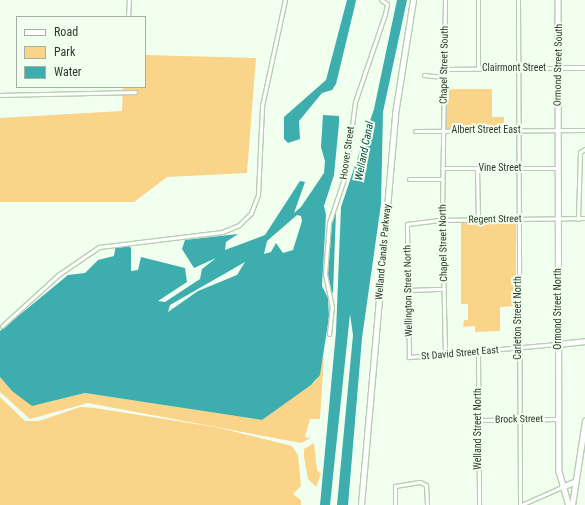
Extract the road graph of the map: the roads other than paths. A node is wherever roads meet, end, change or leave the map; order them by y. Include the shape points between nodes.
1 (129, 0) edge
2 (285, 0) edge
3 (381, 0) edge
4 (413, 0) edge
5 (445, 0) edge
6 (478, 0) edge
7 (518, 0) edge
8 (558, 0) edge
9 (128, 16) edge
10 (518, 67) junction
11 (478, 68) junction
12 (558, 68) junction
13 (585, 68) edge
14 (444, 69) junction
15 (424, 75) dead end
16 (443, 77) junction
17 (127, 88) edge
18 (127, 92) junction
19 (135, 92) dead end
20 (0, 95) edge
21 (518, 130) junction
22 (558, 130) junction
23 (585, 130) edge
24 (415, 131) dead end
25 (442, 131) junction
26 (585, 149) edge
27 (442, 168) junction
28 (478, 168) junction
29 (518, 168) junction
30 (558, 168) junction
31 (409, 179) dead end
32 (442, 179) junction
33 (585, 218) edge
34 (518, 219) junction
35 (558, 219) junction
36 (578, 219) junction
37 (442, 220) junction
38 (478, 220) junction
39 (407, 224) joint
40 (444, 289) junction
41 (408, 290) junction
42 (2, 326) dead end
43 (329, 334) dead end
44 (585, 341) edge
45 (558, 344) junction
46 (518, 347) junction
47 (478, 352) junction
48 (445, 355) junction
49 (409, 357) joint
50 (519, 419) junction
51 (559, 419) junction
52 (478, 420) junction
53 (585, 421) edge
54 (574, 482) junction
55 (562, 487) junction
56 (361, 505) edge
57 (395, 505) edge
58 (427, 505) edge
59 (479, 505) edge
60 (520, 505) edge
61 (570, 505) edge

1 - 9 street
2 - 42 street via 262,106 258,195 251,213 239,225 222,232 117,242 99,247 58,275
3 - 43 street, Hoover Street via 387,4 385,14 355,102 346,173 329,224 325,274 332,308
4 - 56 street, Welland Canals Parkway via 395,114
5 - 14 street, Chapel Street South
6 - 11 street
7 - 10 street, Carleton Street North
8 - 12 street, Ormond Street South
10 - 11 street, Clairmont Street
10 - 12 street, Clairmont Street
10 - 21 street, Carleton Street North
11 - 14 street, Clairmont Street
12 - 13 street, Clairmont Street
12 - 22 street, Ormond Street South
14 - 16 street, Chapel Street South
15 - 16 street
16 - 25 street, Chapel Street South
17 - 18 street
18 - 19 street
18 - 20 street
21 - 22 street, Albert Street East
21 - 25 street, Albert Street East
21 - 29 street, Carleton Street North
22 - 23 street, Albert Street East
22 - 30 street, Ormond Street North
24 - 25 street, Albert Street East
25 - 27 street, Chapel Street North
26 - 36 street via 580,152
27 - 28 street, Vine Street
27 - 32 street, Chapel Street North
28 - 29 street, Vine Street
28 - 38 street
29 - 30 street, Vine Street
29 - 34 street, Carleton Street North
30 - 35 street, Ormond Street North
31 - 32 street
32 - 37 street, Chapel Street North
33 - 36 street, Regent Street
34 - 35 street, Regent Street
34 - 38 street, Regent Street
34 - 46 street, Carleton Street North
35 - 36 street, Regent Street
35 - 45 street, Ormond Street North
37 - 38 street, Regent Street
37 - 39 street, Regent Street
37 - 40 street, Chapel Street North
39 - 41 street, Wellington Street North
40 - 41 street
40 - 48 street, Chapel Street North
41 - 49 street, Wellington Street North
44 - 45 street
45 - 46 street, St David Street East
45 - 51 street, Ormond Street North
46 - 47 street, St David Street East
46 - 50 street, Carleton Street North
47 - 48 street, St David Street East
47 - 52 street, Welland Street North
48 - 49 street, St David Street East
50 - 51 street, Brock Street
50 - 52 street, Brock Street
50 - 60 street, Carleton Street North
51 - 55 street, Ormond Street North
52 - 59 street, Welland Street North
53 - 54 street
54 - 55 street
54 - 61 street
55 - 60 street
55 - 61 street, Ormond Street North
57 - 58 street via 395,486 420,482 426,485

